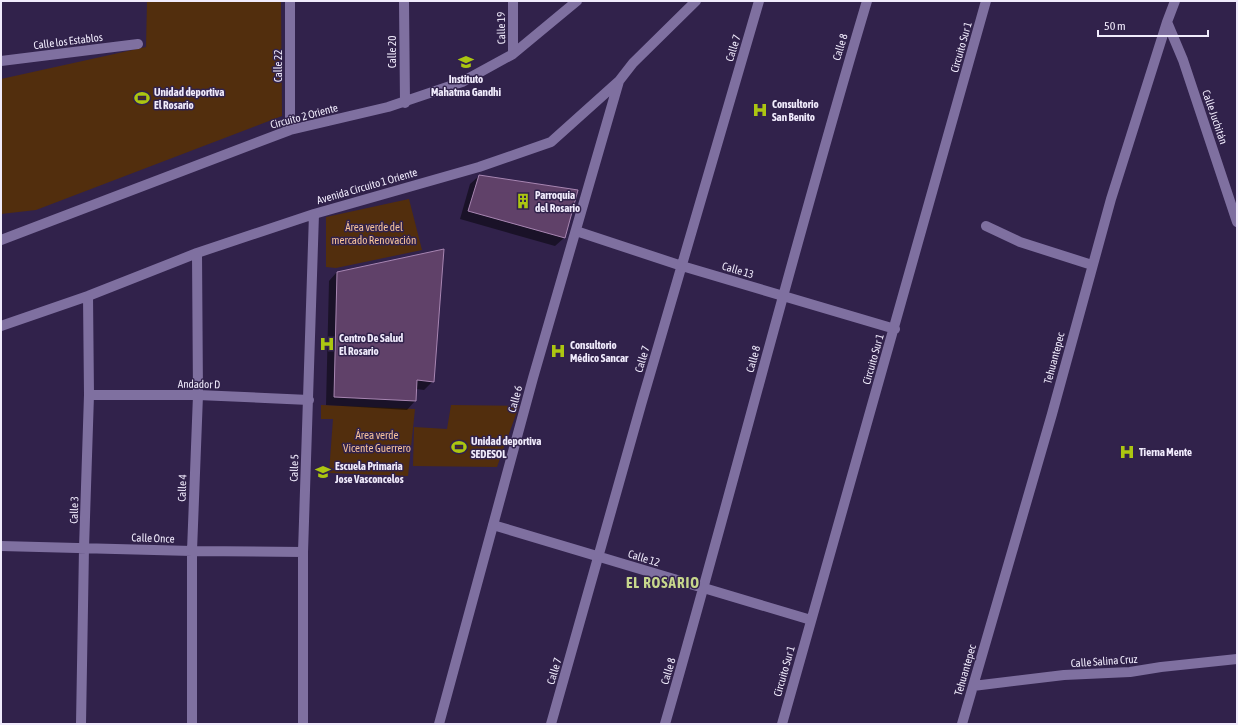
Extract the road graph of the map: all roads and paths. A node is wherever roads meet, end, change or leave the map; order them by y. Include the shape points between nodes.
1 (290, 1) edge
2 (404, 1) edge
3 (513, 1) edge
4 (576, 1) edge
5 (696, 1) edge
6 (759, 1) edge
7 (867, 1) edge
8 (986, 1) edge
9 (1175, 1) edge
10 (1167, 22) junction
11 (138, 44) dead end
12 (513, 54) junction
13 (1, 61) edge
14 (619, 81) junction
15 (404, 103) junction
16 (290, 130) junction
17 (314, 214) junction
18 (1237, 222) edge
19 (986, 226) dead end
20 (576, 230) junction
21 (1, 240) edge
22 (197, 253) junction
23 (1092, 265) junction
24 (682, 266) junction
25 (88, 296) junction
26 (782, 296) junction
27 (1, 326) edge
28 (895, 329) junction
29 (89, 395) junction
30 (198, 395) junction
31 (309, 400) junction
32 (493, 525) junction
33 (1, 546) edge
34 (84, 548) junction
35 (192, 551) junction
36 (304, 552) junction
37 (599, 557) junction
38 (704, 588) junction
39 (811, 620) junction
40 (1237, 659) edge
41 (973, 686) junction
42 (81, 724) edge
43 (192, 724) edge
44 (303, 724) edge
45 (439, 724) edge
46 (551, 724) edge
47 (665, 724) edge
48 (782, 724) edge
49 (962, 724) edge

1 - 16 street, Calle 22
2 - 15 street, Calle 20
3 - 12 street, Calle 19
4 - 12 street, Circuito 2 Oriente
5 - 14 street, Avenida Circuito 1 Oriente via 633,63
6 - 24 street, Calle 7
7 - 26 street, Calle 8
8 - 28 street, Circuito Sur 1
9 - 10 street, Tehuantepec
10 - 18 street, Calle Juchitán via 1183,60
10 - 23 street, Tehuantepec
11 - 13 street, Calle los Establos
12 - 15 street, Circuito 2 Oriente via 462,82
14 - 17 street, Avenida Circuito 1 Oriente via 551,142 479,167
14 - 20 street, Calle 6
15 - 16 street, Circuito 2 Oriente
16 - 21 street, Circuito 2 Oriente
17 - 22 street, Avenida Circuito 1 Oriente
17 - 31 street, Calle 5
19 - 23 street via 1020,242
20 - 24 street, Calle 13
20 - 32 street, Calle 6
22 - 25 street, Avenida Circuito 1 Oriente
22 - 30 street, Calle 4
23 - 41 street, Tehuantepec
24 - 26 street, Calle 13
24 - 37 street, Calle 7
25 - 27 street, Avenida Circuito 1 Oriente
25 - 29 street, Calle 3
26 - 28 street, Calle 13
26 - 38 street, Calle 8
28 - 39 street, Circuito Sur 1
29 - 30 street, Andador D
29 - 34 street, Calle 3
30 - 31 street, Andador D
30 - 35 street, Calle 4
31 - 36 street, Calle 5
32 - 37 street, Calle 12
32 - 45 street, Calle 6
33 - 34 street, Calle Once
34 - 35 street, Calle Once
34 - 42 street, Calle 3
35 - 36 street, Calle Once
35 - 43 street, Calle 4
36 - 44 street, Calle 5
37 - 38 street, Calle 12
37 - 46 street, Calle 7
38 - 39 street, Calle 12
38 - 47 street, Calle 8
39 - 48 street, Circuito Sur 1
40 - 41 street, Calle Salina Cruz via 1130,672 1064,675
41 - 49 street, Tehuantepec

